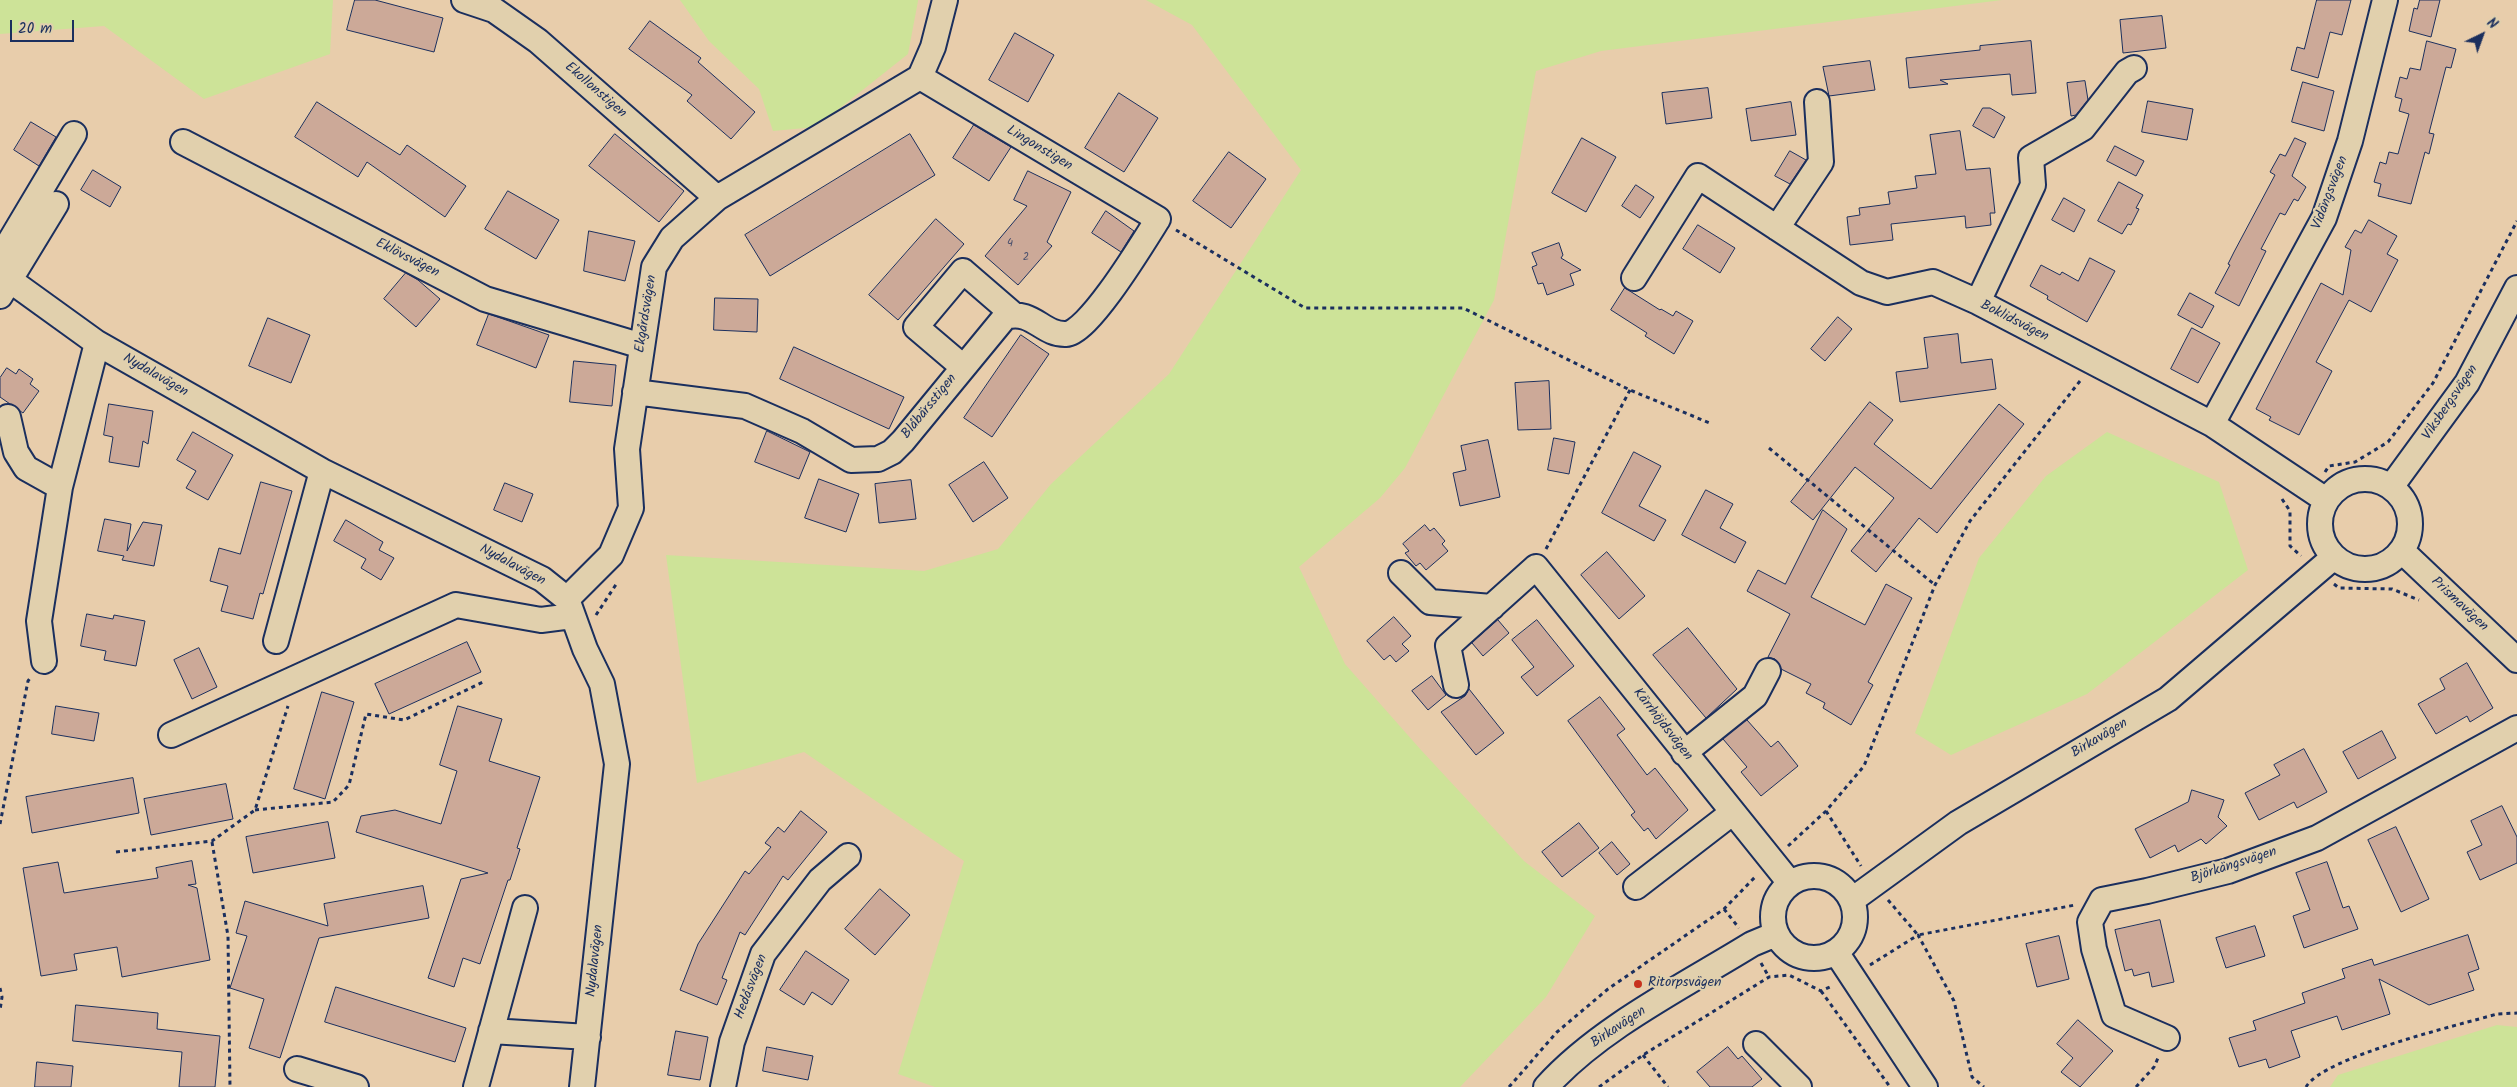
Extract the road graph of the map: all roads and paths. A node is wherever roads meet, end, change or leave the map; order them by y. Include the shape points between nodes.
1 (464, 0) edge
2 (945, 0) edge
3 (2385, 0) edge
4 (2134, 68) dead end
5 (920, 77) junction
6 (1817, 102) dead end
7 (74, 134) dead end
8 (183, 142) dead end
9 (717, 198) junction
10 (56, 204) dead end
11 (1158, 220) junction
12 (2517, 221) edge
13 (1777, 228) junction
14 (0, 258) edge
15 (1634, 278) dead end
16 (3, 283) edge
17 (2517, 288) edge
18 (1978, 302) junction
19 (1014, 315) junction
20 (97, 343) junction
21 (642, 346) junction
22 (963, 367) junction
23 (2086, 374) dead end
24 (1630, 390) junction
25 (636, 392) junction
26 (8, 417) dead end
27 (1712, 424) dead end
28 (2212, 424) junction
29 (1769, 448) dead end
30 (322, 471) junction
31 (60, 487) junction
32 (2391, 487) junction
33 (2319, 495) junction
34 (2402, 551) junction
35 (2326, 565) junction
36 (1536, 567) junction
37 (1401, 573) dead end
38 (622, 575) dead end
39 (1935, 585) junction
40 (2426, 602) dead end
41 (1492, 607) junction
42 (569, 608) junction
43 (276, 641) dead end
44 (585, 649) junction
45 (2517, 660) edge
46 (44, 661) joint
47 (1768, 671) dead end
48 (297, 678) junction
49 (483, 682) dead end
50 (1456, 685) dead end
51 (2517, 728) edge
52 (172, 735) dead end
53 (1684, 753) junction
54 (255, 810) junction
55 (1826, 811) junction
56 (1732, 813) junction
57 (0, 824) edge
58 (212, 841) junction
59 (116, 852) dead end
60 (848, 856) dead end
61 (1770, 861) junction
62 (1790, 883) junction
63 (1874, 884) junction
64 (1636, 887) dead end
65 (1852, 900) junction
66 (2102, 900) junction
67 (525, 908) dead end
68 (1776, 934) junction
69 (1918, 936) junction
70 (1836, 952) junction
71 (1852, 977) junction
72 (0, 988) edge
73 (1821, 991) junction
74 (0, 1010) edge
75 (2517, 1013) edge
76 (491, 1032) junction
77 (588, 1037) junction
78 (2167, 1038) joint
79 (1756, 1044) dead end
80 (1643, 1055) junction
81 (296, 1069) dead end
82 (230, 1087) edge
83 (356, 1087) edge
84 (476, 1087) edge
85 (582, 1087) edge
86 (724, 1087) edge
87 (1509, 1087) edge
88 (1546, 1087) edge
89 (1599, 1087) edge
90 (1668, 1087) edge
91 (1799, 1087) edge
92 (1890, 1087) edge
93 (1925, 1087) edge
94 (1984, 1087) edge
95 (2136, 1087) edge
96 (2306, 1087) edge

1 - 9 street, Ekollonstigen via 494,10 538,41
2 - 5 street via 933,47
3 - 28 street, Vidängsvägen via 2350,142 2324,218
4 - 18 street via 2127,72 2083,128 2031,158 2033,185
5 - 9 street, Ekgårdsvägen
5 - 11 street, Lingonstigen
6 - 13 street via 1821,162
7 - 14 street
8 - 21 street, Eklövsvägen via 486,299
9 - 21 street, Ekgårdsvägen via 672,238 654,268
10 - 16 street
11 - 19 street via 1104,300 1077,331 1056,332 1027,316
11 - 24 path via 1305,308 1462,308
12 - 33 path via 2428,390 2388,442 2356,462 2329,466
13 - 15 street, Boklidsvägen via 1698,176
13 - 18 street, Boklidsvägen via 1861,283 1886,292 1933,282
16 - 20 street, Nydalavägen
17 - 32 street, Viksbergsvägen via 2468,384
18 - 28 street, Boklidsvägen
19 - 22 street, Blåbärsstigen via 999,323
19 - 22 street via 963,271 916,327
20 - 30 street, Nydalavägen
20 - 31 street
21 - 25 street, Ekgårdsvägen
22 - 25 street, Blåbärsstigen via 898,446 878,459 865,461 851,460 802,432 745,406
23 - 39 path via 1970,521
24 - 27 path
24 - 36 path
25 - 42 street, Ekgårdsvägen via 627,448 631,508 611,555
26 - 31 street via 16,452 26,468
28 - 33 street, Boklidsvägen
29 - 39 path
30 - 42 street, Nydalavägen via 542,579
30 - 43 street
31 - 46 street via 39,621
32 - 33 street via 2372,479 2356,480
32 - 34 street via 2400,496 2410,516 2408,540
33 - 35 street
33 - 35 path via 2290,511 2290,546
34 - 35 street via 2389,562 2372,569
34 - 45 street, Prismavägen
35 - 40 path via 2339,588 2392,589
35 - 63 street, Birkavägen via 2168,699 1958,823
36 - 41 street
36 - 53 street, Kärrhöjdsvägen
37 - 41 street via 1430,602
38 - 44 path via 592,622
39 - 55 path via 1864,766
41 - 50 street via 1448,646
42 - 44 street, Nydalavägen
42 - 48 street via 541,620 456,605
44 - 77 street, Nydalavägen via 602,684 616,764
46 - 57 path via 28,681
47 - 53 street via 1755,696
48 - 52 street
48 - 54 path
49 - 54 path via 404,720 366,714 348,785 333,802
51 - 66 street, Björkängsvägen via 2317,838 2228,871
53 - 56 street, Kärrhöjdsvägen
54 - 58 path
55 - 61 path
55 - 63 path
56 - 61 street, Kärrhöjdsvägen
56 - 64 street
58 - 59 path
58 - 82 path via 228,936
60 - 86 street, Hedåsvägen via 820,880 763,954 732,1042
61 - 62 street, Kärrhöjdsvägen
61 - 87 path via 1724,910 1608,988 1556,1032
62 - 65 street via 1805,876 1820,876 1838,883
62 - 68 street via 1778,895 1773,910
63 - 65 street, Birkavägen
63 - 69 path
65 - 70 street via 1853,929
66 - 69 path
66 - 78 street via 2090,922 2094,949 2114,1015
67 - 76 street
68 - 70 street via 1786,947 1802,956 1820,957
68 - 88 street, Birkavägen via 1752,944 1609,1032
69 - 71 path
69 - 94 path via 1954,1001 1972,1078
70 - 71 street
71 - 73 path
71 - 93 street
72 - 74 path
73 - 80 path via 1789,975 1770,977
73 - 92 path
75 - 96 path via 2497,1014 2340,1063 2310,1081
76 - 77 street
76 - 84 street
77 - 85 street, Nydalavägen
78 - 95 path via 2154,1067
79 - 91 street
80 - 89 path
80 - 90 path
81 - 83 street

